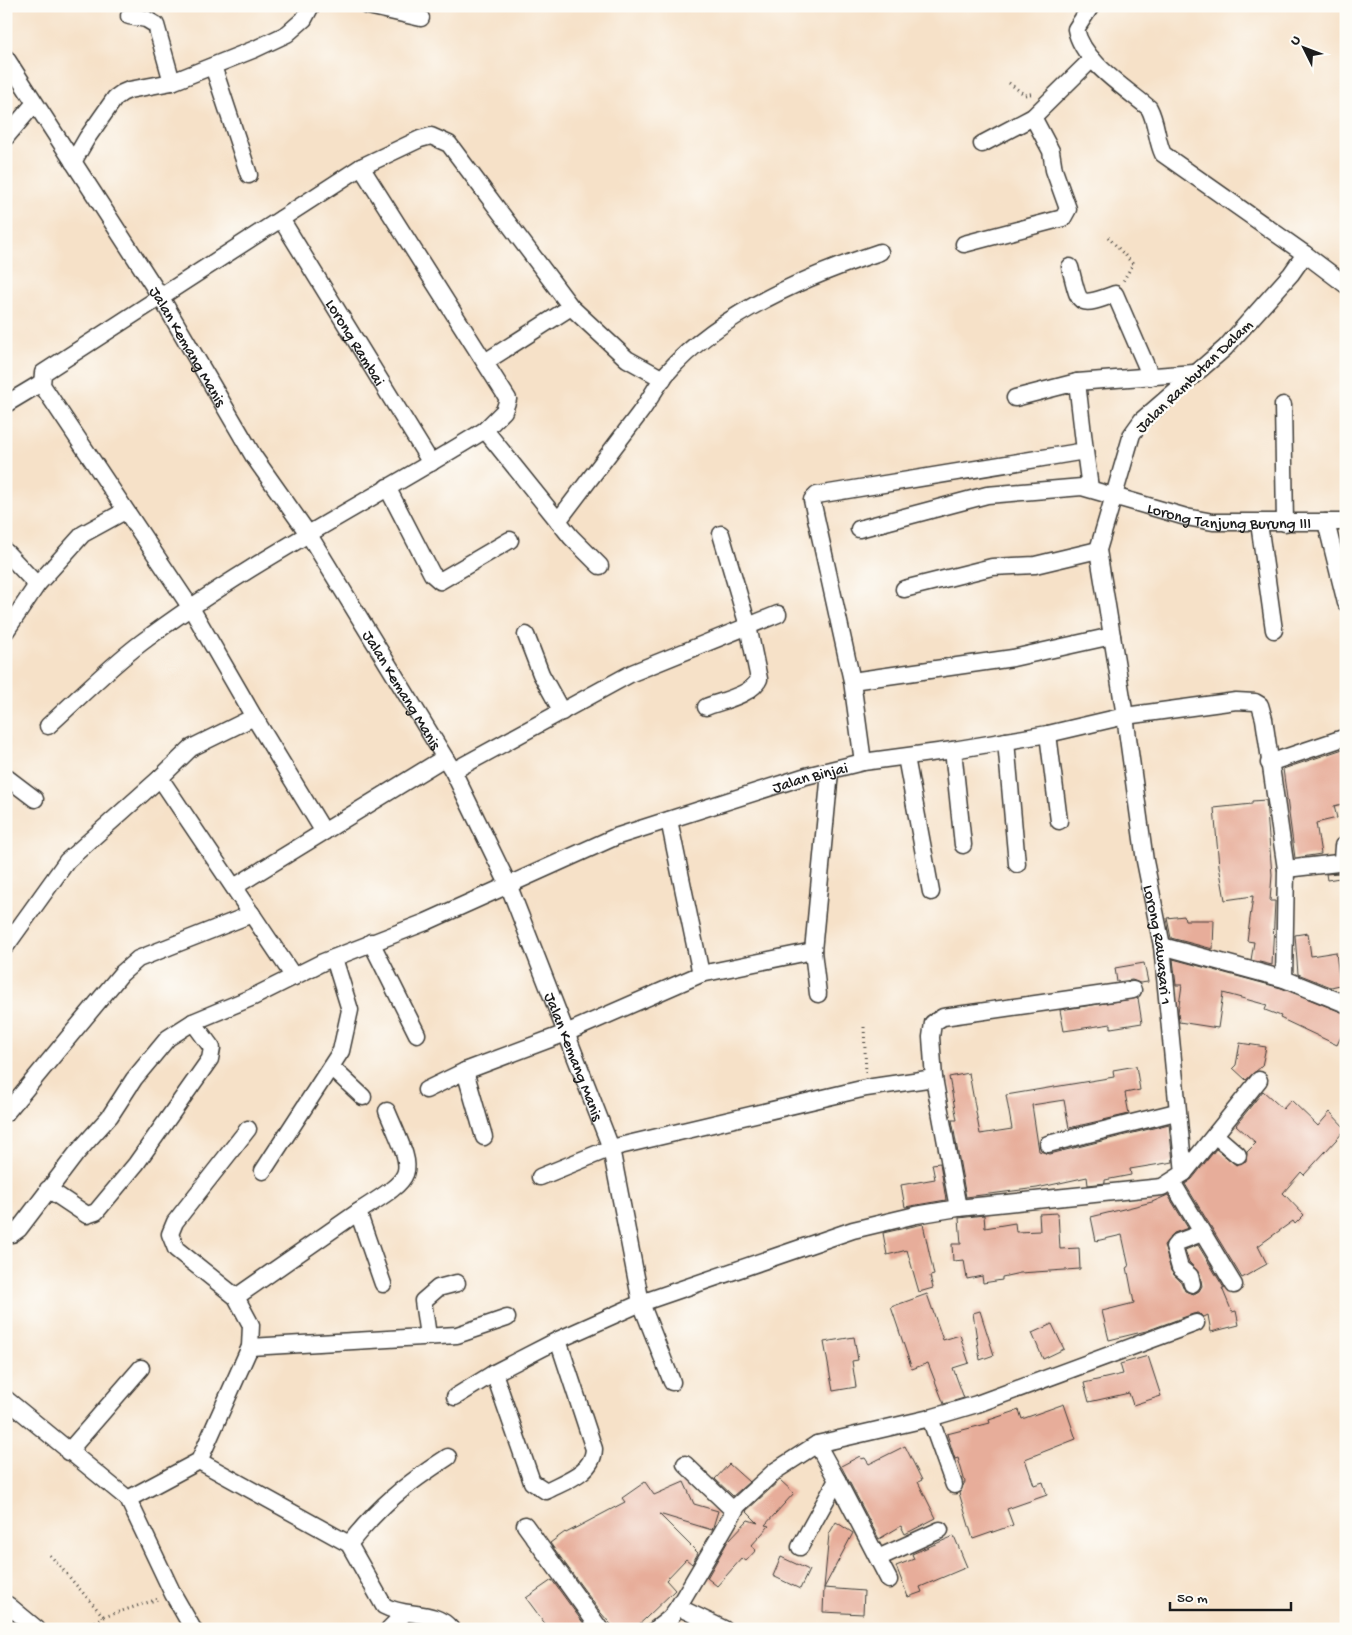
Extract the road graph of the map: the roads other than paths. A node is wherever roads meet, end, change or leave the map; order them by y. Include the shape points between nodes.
1 (311, 6) edge
2 (368, 6) edge
3 (1091, 6) edge
4 (129, 16) dead end
5 (421, 18) dead end
6 (6, 58) edge
7 (1092, 59) junction
8 (212, 66) junction
9 (172, 82) junction
10 (34, 104) junction
11 (1033, 117) junction
12 (6, 137) edge
13 (982, 144) dead end
14 (73, 162) junction
15 (361, 167) junction
16 (249, 175) dead end
17 (281, 220) junction
18 (964, 244) dead end
19 (880, 252) dead end
20 (1305, 254) junction
21 (1070, 268) dead end
22 (1346, 285) edge
23 (160, 296) junction
24 (571, 307) junction
25 (485, 362) junction
26 (1194, 373) junction
27 (1151, 376) junction
28 (663, 379) junction
29 (1077, 382) junction
30 (41, 383) junction
31 (1016, 398) dead end
32 (6, 404) edge
33 (1283, 405) dead end
34 (485, 430) junction
35 (1085, 451) junction
36 (431, 464) junction
37 (387, 487) junction
38 (1090, 488) junction
39 (1114, 497) junction
40 (125, 511) junction
41 (558, 521) junction
42 (1326, 522) junction
43 (1346, 522) edge
44 (1259, 523) junction
45 (1285, 523) junction
46 (859, 529) dead end
47 (308, 534) junction
48 (721, 534) dead end
49 (510, 540) dead end
50 (1098, 550) junction
51 (6, 552) edge
52 (600, 566) dead end
53 (37, 585) junction
54 (904, 589) dead end
55 (1346, 603) edge
56 (191, 608) junction
57 (778, 614) dead end
58 (748, 626) junction
59 (1274, 630) dead end
60 (6, 631) edge
61 (526, 635) dead end
62 (1112, 636) junction
63 (852, 682) junction
64 (706, 707) dead end
65 (562, 712) junction
66 (1125, 716) junction
67 (254, 717) junction
68 (48, 726) dead end
69 (1048, 734) junction
70 (1346, 737) edge
71 (1006, 741) junction
72 (953, 750) junction
73 (906, 757) junction
74 (863, 762) junction
75 (1269, 763) junction
76 (448, 764) junction
77 (830, 772) junction
78 (6, 777) edge
79 (160, 778) junction
80 (35, 799) dead end
81 (669, 820) junction
82 (1059, 821) dead end
83 (324, 832) junction
84 (1346, 844) edge
85 (963, 845) dead end
86 (1017, 864) dead end
87 (1286, 869) junction
88 (508, 884) junction
89 (234, 887) junction
90 (931, 892) dead end
91 (252, 914) junction
92 (372, 942) junction
93 (6, 946) edge
94 (1162, 946) junction
95 (813, 951) junction
96 (334, 958) junction
97 (701, 974) junction
98 (294, 977) junction
99 (1284, 979) junction
100 (1133, 990) dead end
101 (818, 994) dead end
102 (1346, 1004) edge
103 (193, 1022) junction
104 (566, 1033) junction
105 (417, 1034) dead end
106 (331, 1067) junction
107 (465, 1071) junction
108 (934, 1078) junction
109 (1259, 1080) dead end
110 (426, 1090) dead end
111 (363, 1097) dead end
112 (387, 1111) dead end
113 (1176, 1112) junction
114 (6, 1113) edge
115 (248, 1129) dead end
116 (1214, 1135) junction
117 (484, 1137) dead end
118 (1048, 1144) dead end
119 (611, 1148) junction
120 (1238, 1155) dead end
121 (263, 1171) dead end
122 (540, 1177) dead end
123 (1178, 1177) junction
124 (48, 1189) junction
125 (958, 1208) junction
126 (358, 1212) junction
127 (1202, 1233) junction
128 (6, 1235) edge
129 (457, 1283) dead end
130 (383, 1284) dead end
131 (1192, 1284) dead end
132 (1234, 1285) dead end
133 (236, 1297) junction
134 (641, 1303) junction
135 (507, 1318) dead end
136 (1196, 1323) dead end
137 (428, 1336) junction
138 (558, 1340) junction
139 (250, 1347) junction
140 (141, 1368) dead end
141 (494, 1373) junction
142 (672, 1382) dead end
143 (455, 1397) dead end
144 (6, 1399) edge
145 (930, 1418) junction
146 (817, 1444) junction
147 (68, 1452) junction
148 (448, 1457) dead end
149 (199, 1461) junction
150 (685, 1464) dead end
151 (837, 1480) junction
152 (954, 1485) dead end
153 (128, 1499) junction
154 (734, 1511) junction
155 (525, 1525) dead end
156 (940, 1530) dead end
157 (349, 1544) junction
158 (800, 1547) dead end
159 (878, 1558) junction
160 (889, 1580) dead end
161 (8, 1604) dead end
162 (678, 1606) junction
163 (405, 1613) junction
164 (37, 1629) edge
165 (193, 1629) edge
166 (388, 1629) edge
167 (452, 1629) edge
168 (600, 1629) edge
169 (656, 1629) edge
170 (724, 1629) edge

1 - 8 street via 304,19 287,34
2 - 5 street
3 - 7 street via 1076,29 1078,40
4 - 9 street via 146,19 156,25
6 - 10 street, Jalan Kemang Manis
7 - 11 street
7 - 20 street via 1149,108 1163,154
8 - 9 street
8 - 16 street
9 - 14 street via 128,90 115,98
10 - 12 street
10 - 14 street, Jalan Kemang Manis
11 - 13 street
11 - 18 street via 1051,150 1067,214 1063,218
14 - 23 street, Jalan Kemang Manis
15 - 17 street
15 - 24 street via 431,136 449,144
15 - 25 street
17 - 23 street
17 - 36 street, Lorong Rambai
19 - 28 street via 831,268 766,298 699,343
20 - 22 street
20 - 26 street, Jalan Rambutan Dalam via 1225,348
21 - 27 street via 1078,298 1083,302 1115,294
23 - 30 street via 43,373
23 - 47 street, Jalan Kemang Manis via 254,457
24 - 25 street
24 - 28 street via 627,359
25 - 34 street via 508,399 504,411
26 - 27 street
26 - 39 street, Jalan Rambutan Dalam via 1142,420 1132,434
27 - 29 street
28 - 41 street
29 - 31 street
29 - 35 street
30 - 32 street
30 - 40 street
33 - 45 street
34 - 36 street
34 - 41 street
35 - 38 street
35 - 63 street via 817,495 812,500
36 - 37 street
37 - 47 street
37 - 49 street via 432,574 440,581
38 - 39 street, Lorong Tanjung Burung III
38 - 46 street via 987,495
39 - 44 street, Lorong Tanjung Burung III via 1195,519
39 - 50 street, Jalan Rambutan Dalam
40 - 53 street via 83,534
40 - 56 street
41 - 52 street
42 - 43 street, Lorong Tanjung Burung III
42 - 45 street, Lorong Tanjung Burung III
42 - 55 street
44 - 45 street, Lorong Tanjung Burung III
44 - 59 street
47 - 56 street
47 - 76 street, Jalan Kemang Manis
48 - 58 street
50 - 54 street via 1035,564 992,567
50 - 62 street, Jalan Rambutan Dalam
51 - 53 street
53 - 60 street
56 - 67 street
56 - 68 street via 140,644
57 - 58 street
58 - 64 street via 759,673 757,684 741,694
58 - 65 street via 632,673
61 - 65 street via 541,674
62 - 63 street via 1013,658
62 - 66 street, Jalan Rambutan Dalam
63 - 74 street
65 - 76 street
66 - 69 street, Jalan Binjai
66 - 75 street, Jalan Binjai via 1255,702 1260,705 1264,718
66 - 94 street, Lorong Rawasari 1 via 1145,861
67 - 79 street via 192,748
67 - 83 street
69 - 71 street, Jalan Binjai
69 - 82 street
70 - 75 street
71 - 72 street, Jalan Binjai
71 - 86 street
72 - 73 street, Jalan Binjai
72 - 85 street
73 - 74 street, Jalan Binjai
73 - 90 street
74 - 77 street, Jalan Binjai
75 - 87 street
76 - 83 street
76 - 88 street, Jalan Kemang Manis
77 - 81 street, Jalan Binjai via 806,776
77 - 95 street
78 - 80 street
79 - 89 street
79 - 93 street via 67,861
81 - 88 street, Jalan Binjai via 615,837
81 - 97 street
83 - 89 street
84 - 87 street via 1338,863
87 - 99 street
88 - 92 street, Jalan Binjai via 426,922
88 - 104 street, Jalan Kemang Manis
89 - 91 street
91 - 98 street
91 - 114 street via 138,959 121,974
92 - 96 street, Jalan Binjai
92 - 105 street
94 - 99 street
94 - 113 street, Lorong Rawasari 1
95 - 97 street
95 - 101 street
96 - 98 street, Jalan Binjai
96 - 106 street via 350,1010 341,1051
97 - 104 street
98 - 103 street, Jalan Binjai
99 - 102 street
100 - 108 street via 944,1017 934,1023 930,1037
103 - 124 street, Jalan Binjai via 168,1038 134,1079 110,1116
103 - 124 street via 212,1048 210,1059 136,1164 96,1212 87,1216
104 - 107 street
104 - 119 street, Jalan Kemang Manis
106 - 111 street
106 - 121 street
107 - 110 street
107 - 117 street
108 - 119 street via 866,1088
108 - 125 street
109 - 116 street
112 - 126 street via 407,1162 407,1176 397,1187
113 - 118 street
113 - 123 street, Lorong Rawasari 1
115 - 133 street via 175,1222 170,1234 176,1248
116 - 120 street
116 - 123 street
119 - 122 street
119 - 134 street, Jalan Kemang Manis
123 - 125 street via 1162,1187
123 - 127 street
124 - 128 street, Jalan Binjai via 19,1229
125 - 134 street via 853,1230
126 - 130 street
126 - 133 street
127 - 131 street via 1178,1242 1174,1247 1180,1268 1190,1276
127 - 132 street
129 - 137 street via 438,1288 422,1301
133 - 139 street via 252,1325
134 - 138 street
134 - 142 street, Jalan Kemang Manis
135 - 137 street via 457,1335
136 - 145 street
137 - 139 street
138 - 141 street
138 - 141 street via 594,1449 594,1459 585,1469 546,1491 532,1482
139 - 149 street
140 - 147 street
141 - 143 street
144 - 147 street
145 - 146 street
145 - 152 street
146 - 151 street
146 - 154 street via 775,1471
147 - 153 street
148 - 157 street via 407,1484 374,1513
149 - 153 street
149 - 157 street
150 - 154 street
151 - 158 street
151 - 159 street
153 - 165 street
154 - 162 street
155 - 168 street
156 - 159 street
157 - 163 street via 379,1600 395,1612
159 - 160 street
161 - 164 street
162 - 169 street via 670,1618
162 - 170 street
163 - 166 street
163 - 167 street via 435,1617

